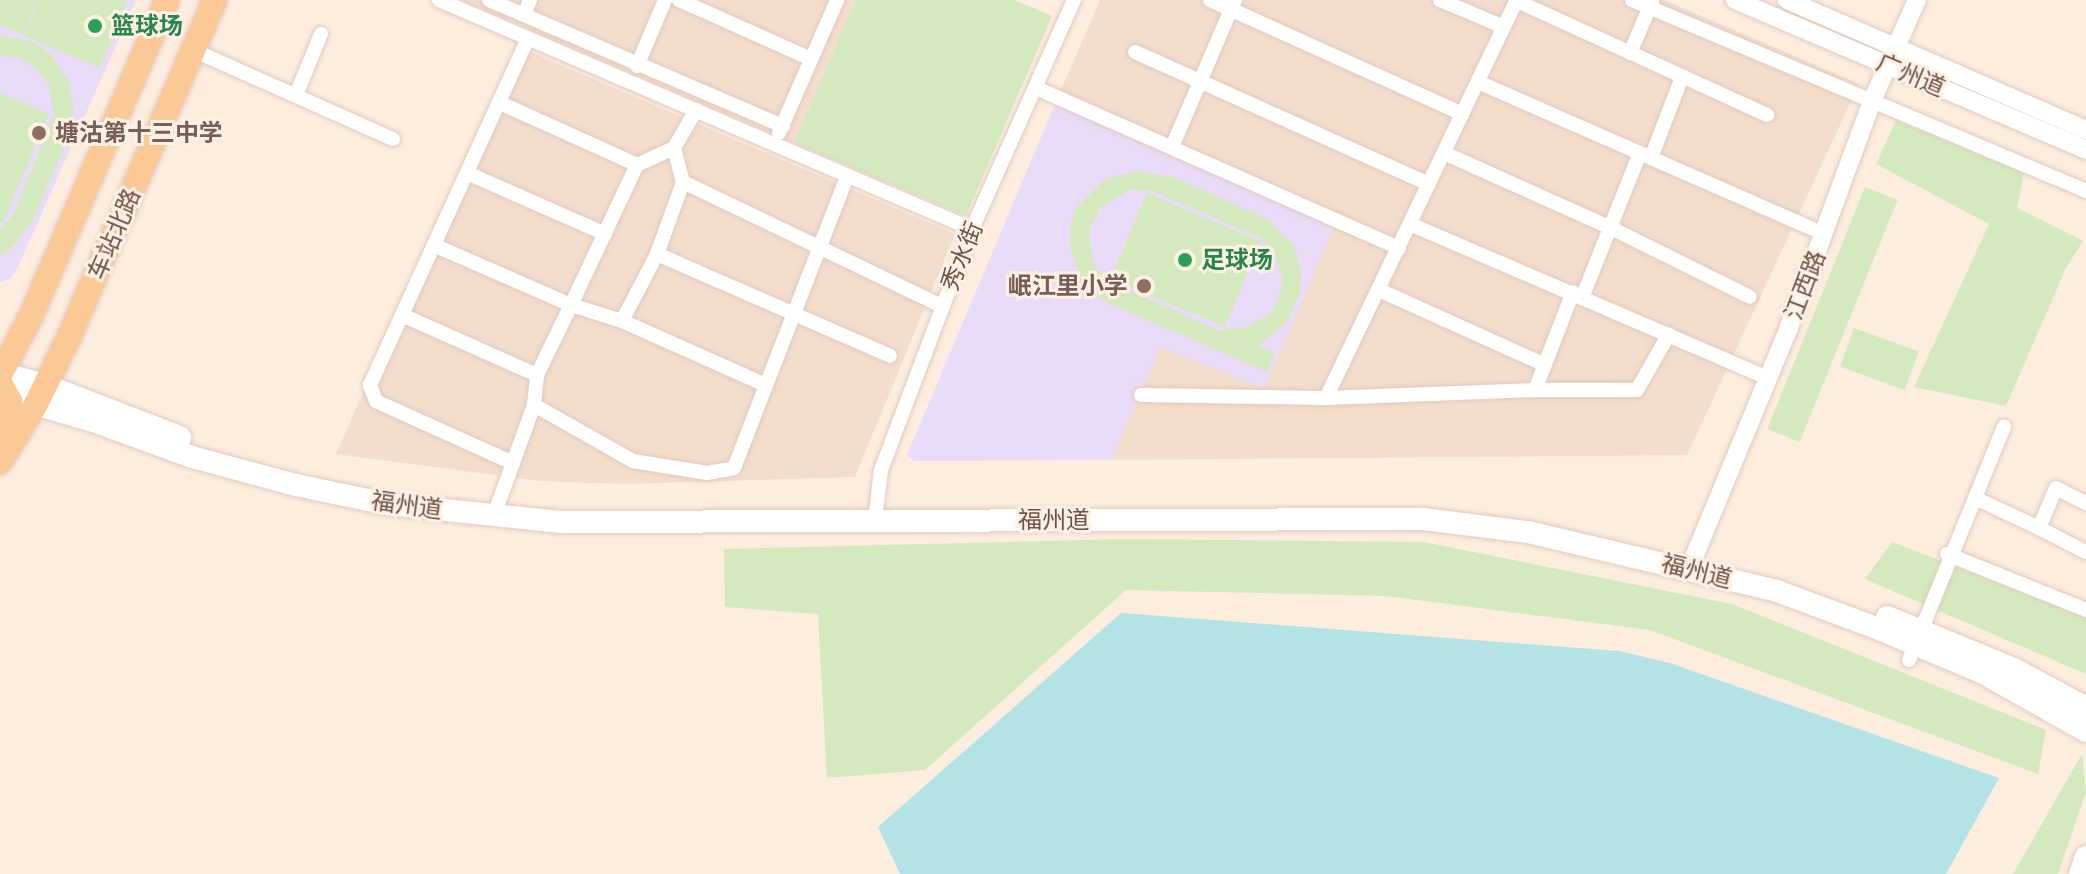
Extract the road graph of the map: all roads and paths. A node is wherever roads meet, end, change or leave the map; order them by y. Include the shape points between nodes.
1 (167, 0) edge
2 (215, 0) edge
3 (439, 0) edge
4 (489, 0) edge
5 (530, 0) edge
6 (665, 0) edge
7 (679, 0) edge
8 (837, 0) edge
9 (1210, 0) edge
10 (1440, 0) edge
11 (1517, 0) edge
12 (1632, 0) edge
13 (1735, 0) edge
14 (1787, 0) edge
15 (1917, 0) edge
16 (1071, 1) edge
17 (1651, 4) edge
18 (1233, 5) edge
19 (524, 15) junction
20 (1504, 27) junction
21 (321, 34) dead end
22 (528, 38) junction
23 (1897, 48) junction
24 (193, 50) junction
25 (1135, 52) dead end
26 (1630, 53) junction
27 (811, 59) junction
28 (637, 66) junction
29 (1889, 66) junction
30 (1682, 77) junction
31 (1478, 82) junction
32 (1201, 83) junction
33 (1036, 88) junction
34 (296, 95) junction
35 (1872, 101) junction
36 (500, 103) junction
37 (696, 110) junction
38 (1463, 114) junction
39 (1767, 115) dead end
40 (783, 126) junction
41 (2086, 130) edge
42 (393, 139) dead end
43 (774, 144) junction
44 (1172, 147) junction
45 (674, 148) junction
46 (2086, 150) edge
47 (1444, 153) junction
48 (1646, 156) junction
49 (637, 165) junction
50 (467, 173) junction
51 (847, 176) junction
52 (683, 182) junction
53 (1429, 184) junction
54 (2086, 191) edge
55 (1410, 224) junction
56 (1609, 227) junction
57 (972, 229) junction
58 (605, 234) junction
59 (1824, 234) junction
60 (436, 246) junction
61 (819, 247) junction
62 (1399, 248) junction
63 (657, 254) junction
64 (1379, 290) junction
65 (1578, 295) junction
66 (1750, 297) dead end
67 (571, 305) junction
68 (942, 306) junction
69 (793, 313) junction
70 (402, 315) junction
71 (622, 321) junction
72 (1669, 334) junction
73 (890, 356) dead end
74 (1545, 365) junction
75 (537, 375) junction
76 (1768, 378) junction
77 (2, 383) edge
78 (766, 385) junction
79 (1535, 390) junction
80 (40, 394) junction
81 (1141, 395) dead end
82 (1326, 398) junction
83 (534, 405) junction
84 (2004, 427) dead end
85 (0, 462) edge
86 (513, 463) junction
87 (1975, 498) junction
88 (2086, 503) edge
89 (498, 504) junction
90 (875, 513) junction
91 (2039, 528) junction
92 (2086, 552) edge
93 (1949, 554) junction
94 (1691, 563) junction
95 (2086, 610) edge
96 (1914, 644) junction
97 (2086, 708) edge
98 (2086, 731) edge
99 (2086, 857) edge
100 (2080, 874) edge

1 - 77 main road, 车站北路
2 - 24 main road, 车站北路
3 - 22 street
4 - 19 street
5 - 19 street
6 - 28 street
7 - 27 street
8 - 27 street
9 - 18 street
10 - 20 street
11 - 20 street
11 - 26 street
12 - 17 street
13 - 29 street, 广州道
14 - 23 street, 广州道
15 - 23 street, 江西路
16 - 33 street, 秀水街
17 - 26 street
17 - 35 street
18 - 32 street
18 - 38 street
19 - 28 street
20 - 31 street
21 - 34 street
22 - 36 street
22 - 37 street
23 - 29 street, 江西路
23 - 41 street, 广州道
24 - 34 street
24 - 80 main road, 车站北路
25 - 32 street
26 - 30 street
27 - 40 street
28 - 40 street
29 - 35 street, 江西路
29 - 46 street, 广州道
30 - 39 street
30 - 48 street
31 - 38 street
31 - 48 street
32 - 44 street
32 - 53 street
33 - 44 street
33 - 57 street, 秀水街
34 - 42 street
35 - 54 street
35 - 59 street, 江西路
36 - 49 street
36 - 50 street
37 - 43 street
37 - 45 street
38 - 47 street
40 - 43 street
43 - 51 street
44 - 62 street
45 - 49 street
45 - 52 street
47 - 53 street
47 - 56 street
48 - 56 street
48 - 59 street
49 - 58 street
50 - 58 street
50 - 60 street
51 - 57 street
51 - 61 street
52 - 61 street
52 - 63 street
53 - 55 street
55 - 62 street
55 - 65 street
56 - 65 street
56 - 66 street
57 - 68 street, 秀水街
58 - 67 street
59 - 76 street, 江西路
60 - 67 street
60 - 70 street
61 - 68 street
61 - 69 street
62 - 64 street
63 - 69 street
63 - 71 street
64 - 74 street
64 - 82 street
65 - 72 street
65 - 74 street
67 - 71 street
67 - 75 street
68 - 90 street, 秀水街 via 881,470
69 - 73 street
69 - 78 street
70 - 75 street
70 - 86 street via 370,385 376,401
71 - 78 street
72 - 76 street
72 - 79 street via 1637,390
74 - 79 street
75 - 83 street
76 - 94 street, 江西路
77 - 80 main road, 福州道
77 - 85 main road via 10,431
78 - 83 street via 734,468 707,473 633,461
79 - 82 street
80 - 85 main road, 车站北路
80 - 89 main road, 福州道 via 313,477 415,496
80 - 90 main road, 福州道 via 192,457 387,504 562,522
81 - 82 street
83 - 86 street
84 - 87 street
86 - 89 street
87 - 91 street
87 - 93 street
88 - 91 street via 2056,488
89 - 90 main road, 福州道 via 564,510
90 - 94 main road, 福州道 via 1413,507 1568,528
91 - 92 street
93 - 95 street
93 - 96 street
94 - 96 main road, 福州道 via 1785,580
96 - 97 main road, 福州道 via 2014,669
96 - 98 main road, 福州道 via 1983,673
99 - 100 main road

